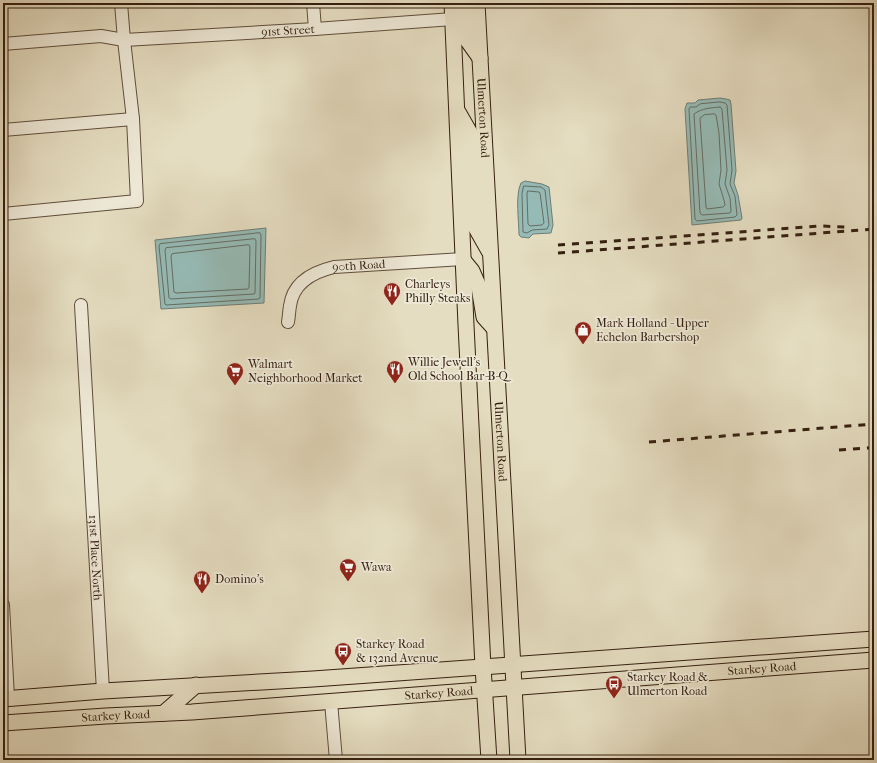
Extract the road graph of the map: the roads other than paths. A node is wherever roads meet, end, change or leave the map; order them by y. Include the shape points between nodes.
1 (121, 3) edge
2 (313, 3) edge
3 (452, 3) edge
4 (463, 3) edge
5 (477, 3) edge
6 (453, 20) junction
7 (316, 29) junction
8 (124, 40) junction
9 (3, 44) edge
10 (480, 58) junction
11 (456, 108) junction
12 (133, 119) junction
13 (3, 130) edge
14 (3, 214) edge
15 (491, 254) junction
16 (463, 259) junction
17 (81, 305) dead end
18 (288, 322) dead end
19 (494, 328) junction
20 (3, 606) edge
21 (874, 639) edge
22 (874, 660) edge
23 (513, 665) junction
24 (483, 667) junction
25 (196, 685) junction
26 (514, 688) junction
27 (485, 690) junction
28 (103, 691) junction
29 (6, 699) edge
30 (331, 702) junction
31 (164, 713) junction
32 (3, 723) edge
33 (336, 760) edge
34 (489, 760) edge
35 (518, 760) edge

1 - 8 street
2 - 7 street
3 - 6 main road
4 - 10 main road via 465,37
5 - 10 main road, Ulmerton Road
6 - 7 street, 91st Street
6 - 11 main road
7 - 8 street, 91st Street
8 - 9 street, 91st Street via 101,36
8 - 12 street
10 - 15 main road, Ulmerton Road
11 - 15 main road via 470,133 476,228
11 - 16 main road
12 - 13 street
12 - 14 street via 137,202
15 - 19 main road, Ulmerton Road
16 - 18 street, 90th Road via 322,270 302,281 294,292
16 - 19 main road via 479,287 484,317
16 - 24 main road
17 - 28 street, 131st Place North
19 - 23 main road, Ulmerton Road
20 - 29 street
21 - 23 main road, Starkey Road
22 - 26 main road, Starkey Road
23 - 24 main road, Starkey Road
23 - 26 main road, Ulmerton Road
24 - 25 main road, Starkey Road
24 - 27 main road
25 - 28 main road, Starkey Road
25 - 31 main road
26 - 27 main road, Starkey Road
26 - 35 main road, Ulmerton Road
27 - 30 main road, Starkey Road
27 - 34 main road
28 - 29 main road, Starkey Road
30 - 31 main road, Starkey Road
30 - 33 street
31 - 32 main road, Starkey Road

